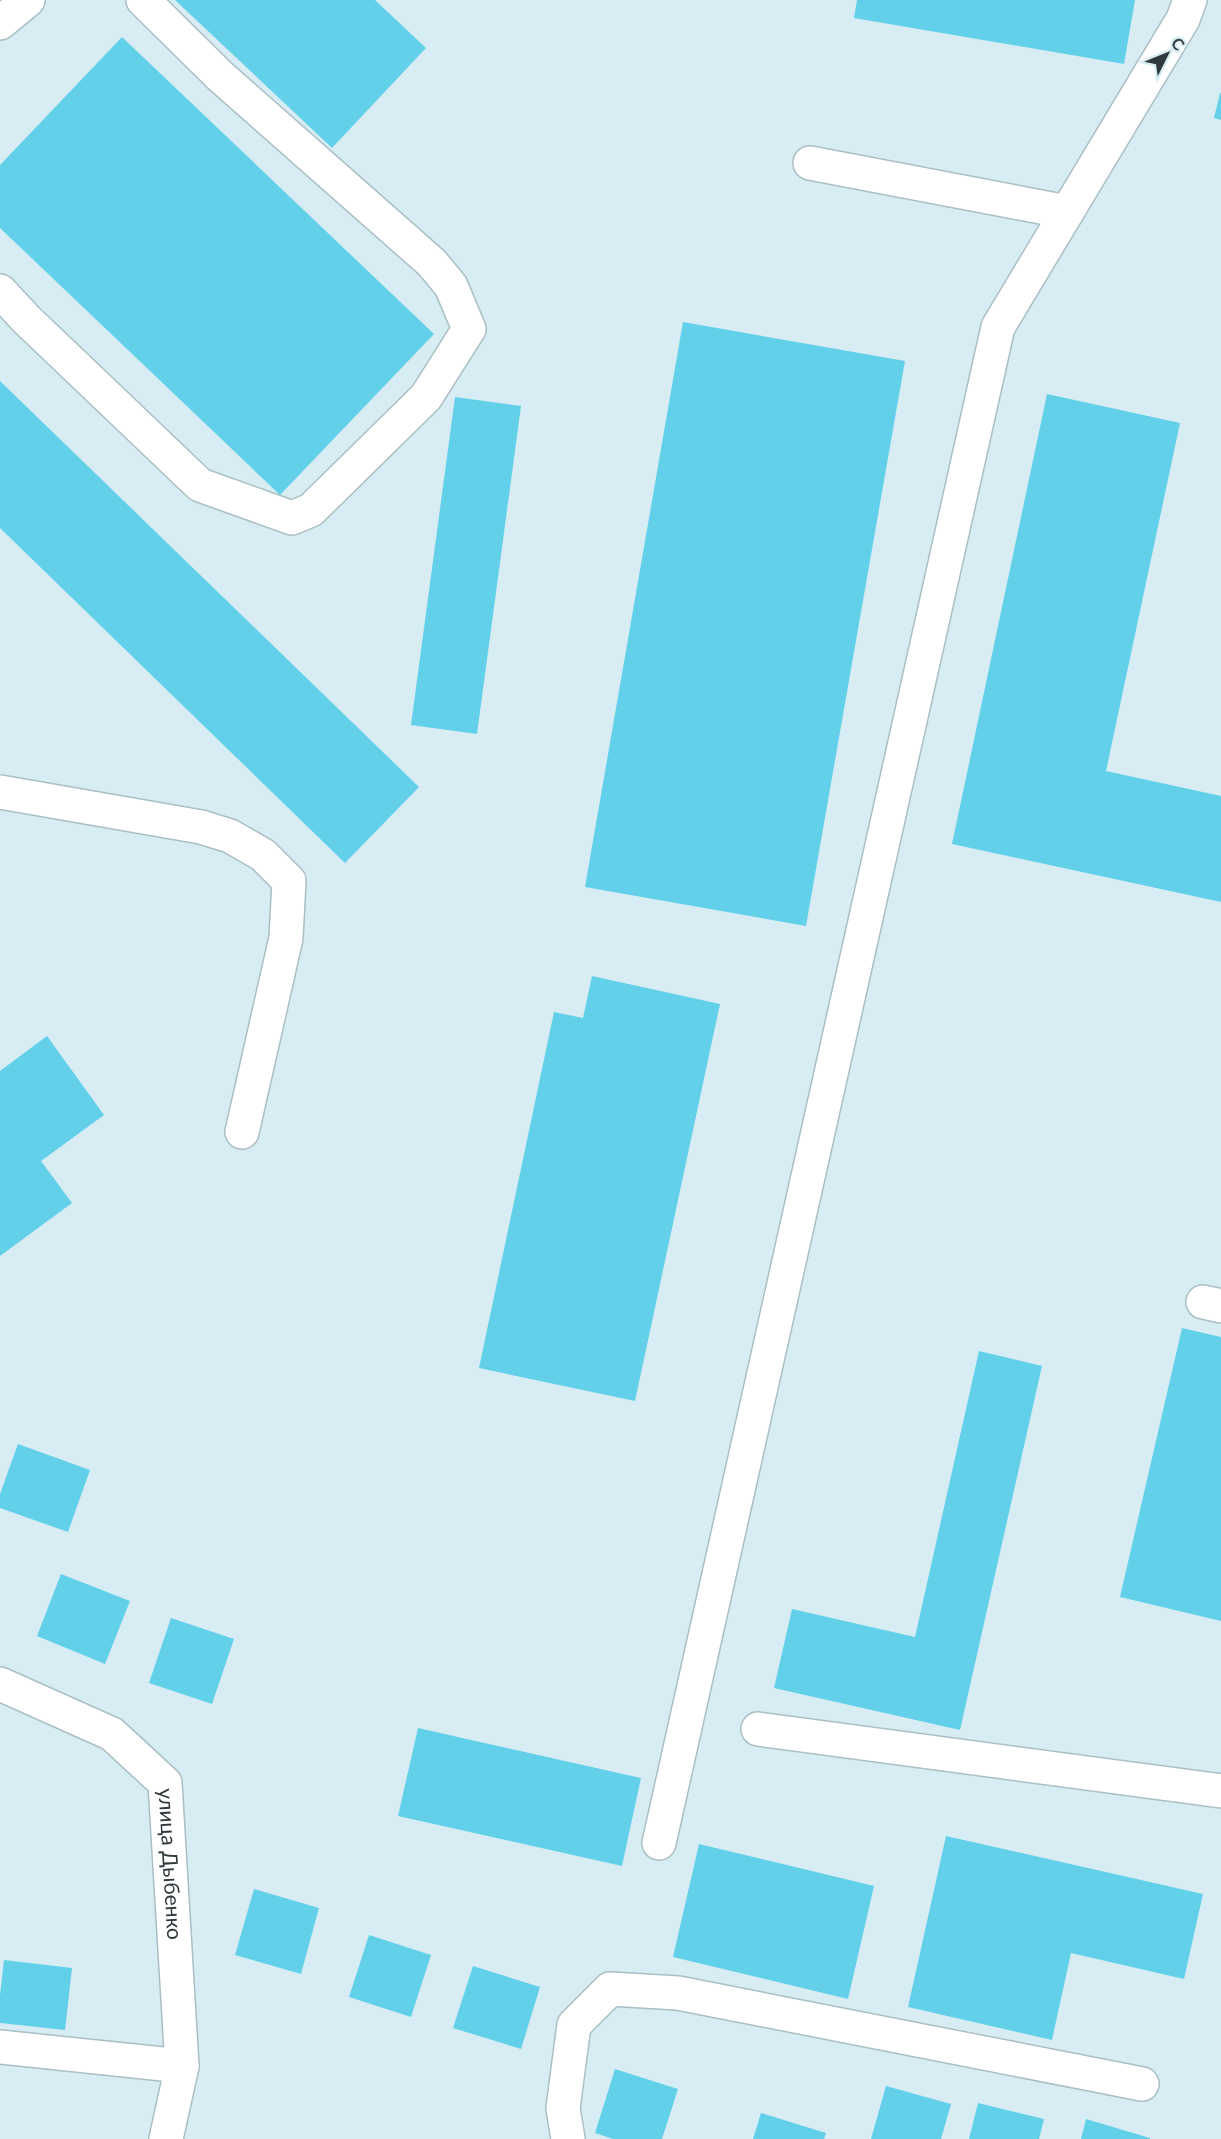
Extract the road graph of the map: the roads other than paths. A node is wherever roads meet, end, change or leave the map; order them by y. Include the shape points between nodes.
1 (28, 0) edge
2 (144, 0) edge
3 (1190, 0) edge
4 (0, 23) edge
5 (810, 163) dead end
6 (1067, 212) junction
7 (0, 291) edge
8 (0, 792) edge
9 (242, 1132) dead end
10 (0, 1684) edge
11 (758, 1730) dead end
12 (1221, 1791) edge
13 (659, 1843) dead end
14 (0, 2047) edge
15 (182, 2066) junction
16 (1142, 2084) dead end
17 (166, 2139) edge
18 (568, 2139) edge

1 - 4 street
2 - 7 street via 220,76 432,263 451,286 469,329 426,397 311,510 292,518 200,485
3 - 6 street via 1183,19
5 - 6 street
6 - 13 street via 998,327
8 - 9 street via 201,827 230,836 263,855 289,881 286,938
10 - 15 street, улица Дыбенко via 112,1734 165,1783
11 - 12 street
14 - 15 street
15 - 17 street, улица Дыбенко
16 - 18 street via 678,1993 610,1989 574,2025 563,2108

